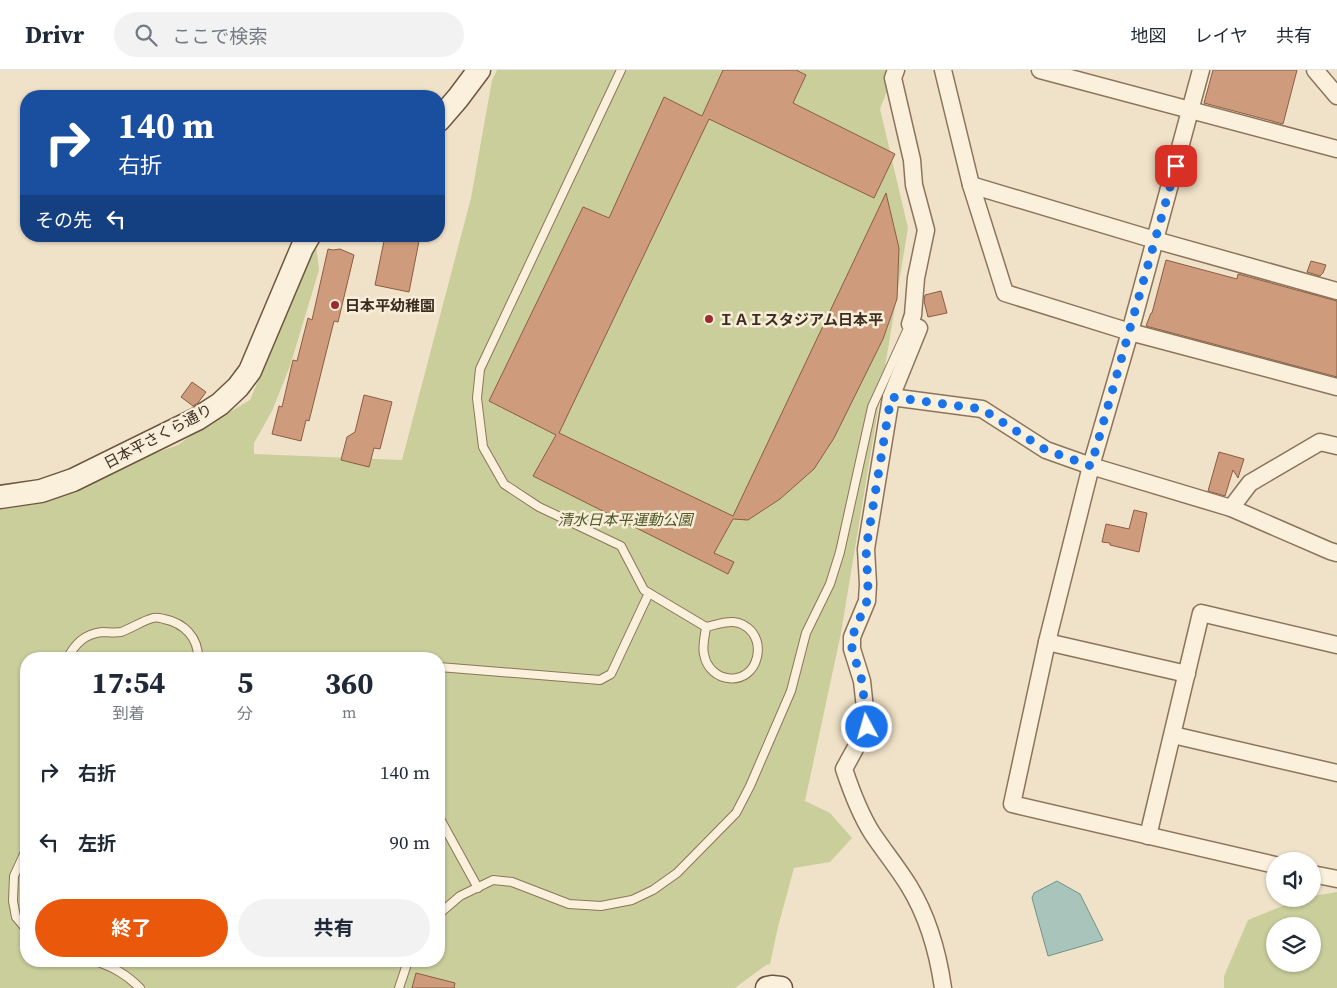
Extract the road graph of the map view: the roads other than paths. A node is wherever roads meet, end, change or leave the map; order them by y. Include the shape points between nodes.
1 (479, 70) edge
2 (621, 70) edge
3 (896, 70) edge
4 (943, 70) edge
5 (1040, 70) edge
6 (1201, 70) edge
7 (1315, 70) edge
8 (1337, 96) edge
9 (1191, 110) junction
10 (445, 113) edge
11 (1337, 149) edge
12 (971, 185) junction
13 (1155, 240) junction
14 (306, 242) edge
15 (1337, 291) edge
16 (910, 324) junction
17 (1130, 332) junction
18 (1337, 388) edge
19 (891, 397) junction
20 (1337, 446) edge
21 (1091, 466) junction
22 (0, 497) edge
23 (1230, 508) junction
24 (1337, 553) edge
25 (649, 593) junction
26 (706, 627) junction
27 (1047, 642) junction
28 (1337, 644) edge
29 (71, 652) edge
30 (197, 652) edge
31 (445, 667) edge
32 (1187, 674) junction
33 (1173, 735) junction
34 (1337, 773) edge
35 (445, 828) edge
36 (1148, 836) junction
37 (20, 863) edge
38 (1266, 863) edge
39 (1321, 876) edge
40 (1337, 879) edge
41 (478, 888) junction
42 (445, 909) edge
43 (20, 922) edge
44 (112, 967) edge
45 (406, 967) edge
46 (140, 988) edge
47 (399, 988) edge
48 (767, 988) edge
49 (781, 988) edge
50 (943, 988) edge

1 - 10 street
2 - 25 lane via 480,369 477,398 483,447 504,484 539,507 621,546 644,590
3 - 16 street via 893,78 926,230
4 - 12 street
5 - 9 street
6 - 9 street
7 - 8 street
9 - 11 street
9 - 13 street
12 - 13 street
12 - 17 street via 1005,293
13 - 15 street
13 - 17 street
14 - 22 street, 日本平さくら通り via 250,371 220,404 197,419 74,480 41,491
16 - 19 street via 919,328
16 - 41 lane via 872,407 830,584 806,634 791,691 736,813 677,873 654,890 632,900 601,906 569,904 512,882 493,880
17 - 18 street
17 - 21 street
19 - 21 street via 982,409 1046,450
19 - 50 street via 866,549 867,601 852,637 852,649 862,681 867,727 844,769 871,831 910,887 925,915 940,963
20 - 23 street via 1320,442 1250,483
21 - 23 street
21 - 27 street
23 - 24 street
25 - 26 lane
25 - 31 lane via 611,674 600,680
26 - 26 lane via 729,621 746,626 756,637 759,650 756,664 747,675 732,679 718,675 707,665 703,652
27 - 32 street
27 - 36 street via 1012,804
28 - 32 street via 1201,613
29 - 30 lane via 84,637 100,632 118,632 154,617 172,621 187,630 196,640
32 - 33 street
33 - 34 street
33 - 36 street
35 - 41 lane
36 - 38 street
37 - 43 lane via 14,876 13,901
39 - 40 street
41 - 42 lane via 460,896
44 - 46 lane
45 - 47 lane
48 - 49 street

